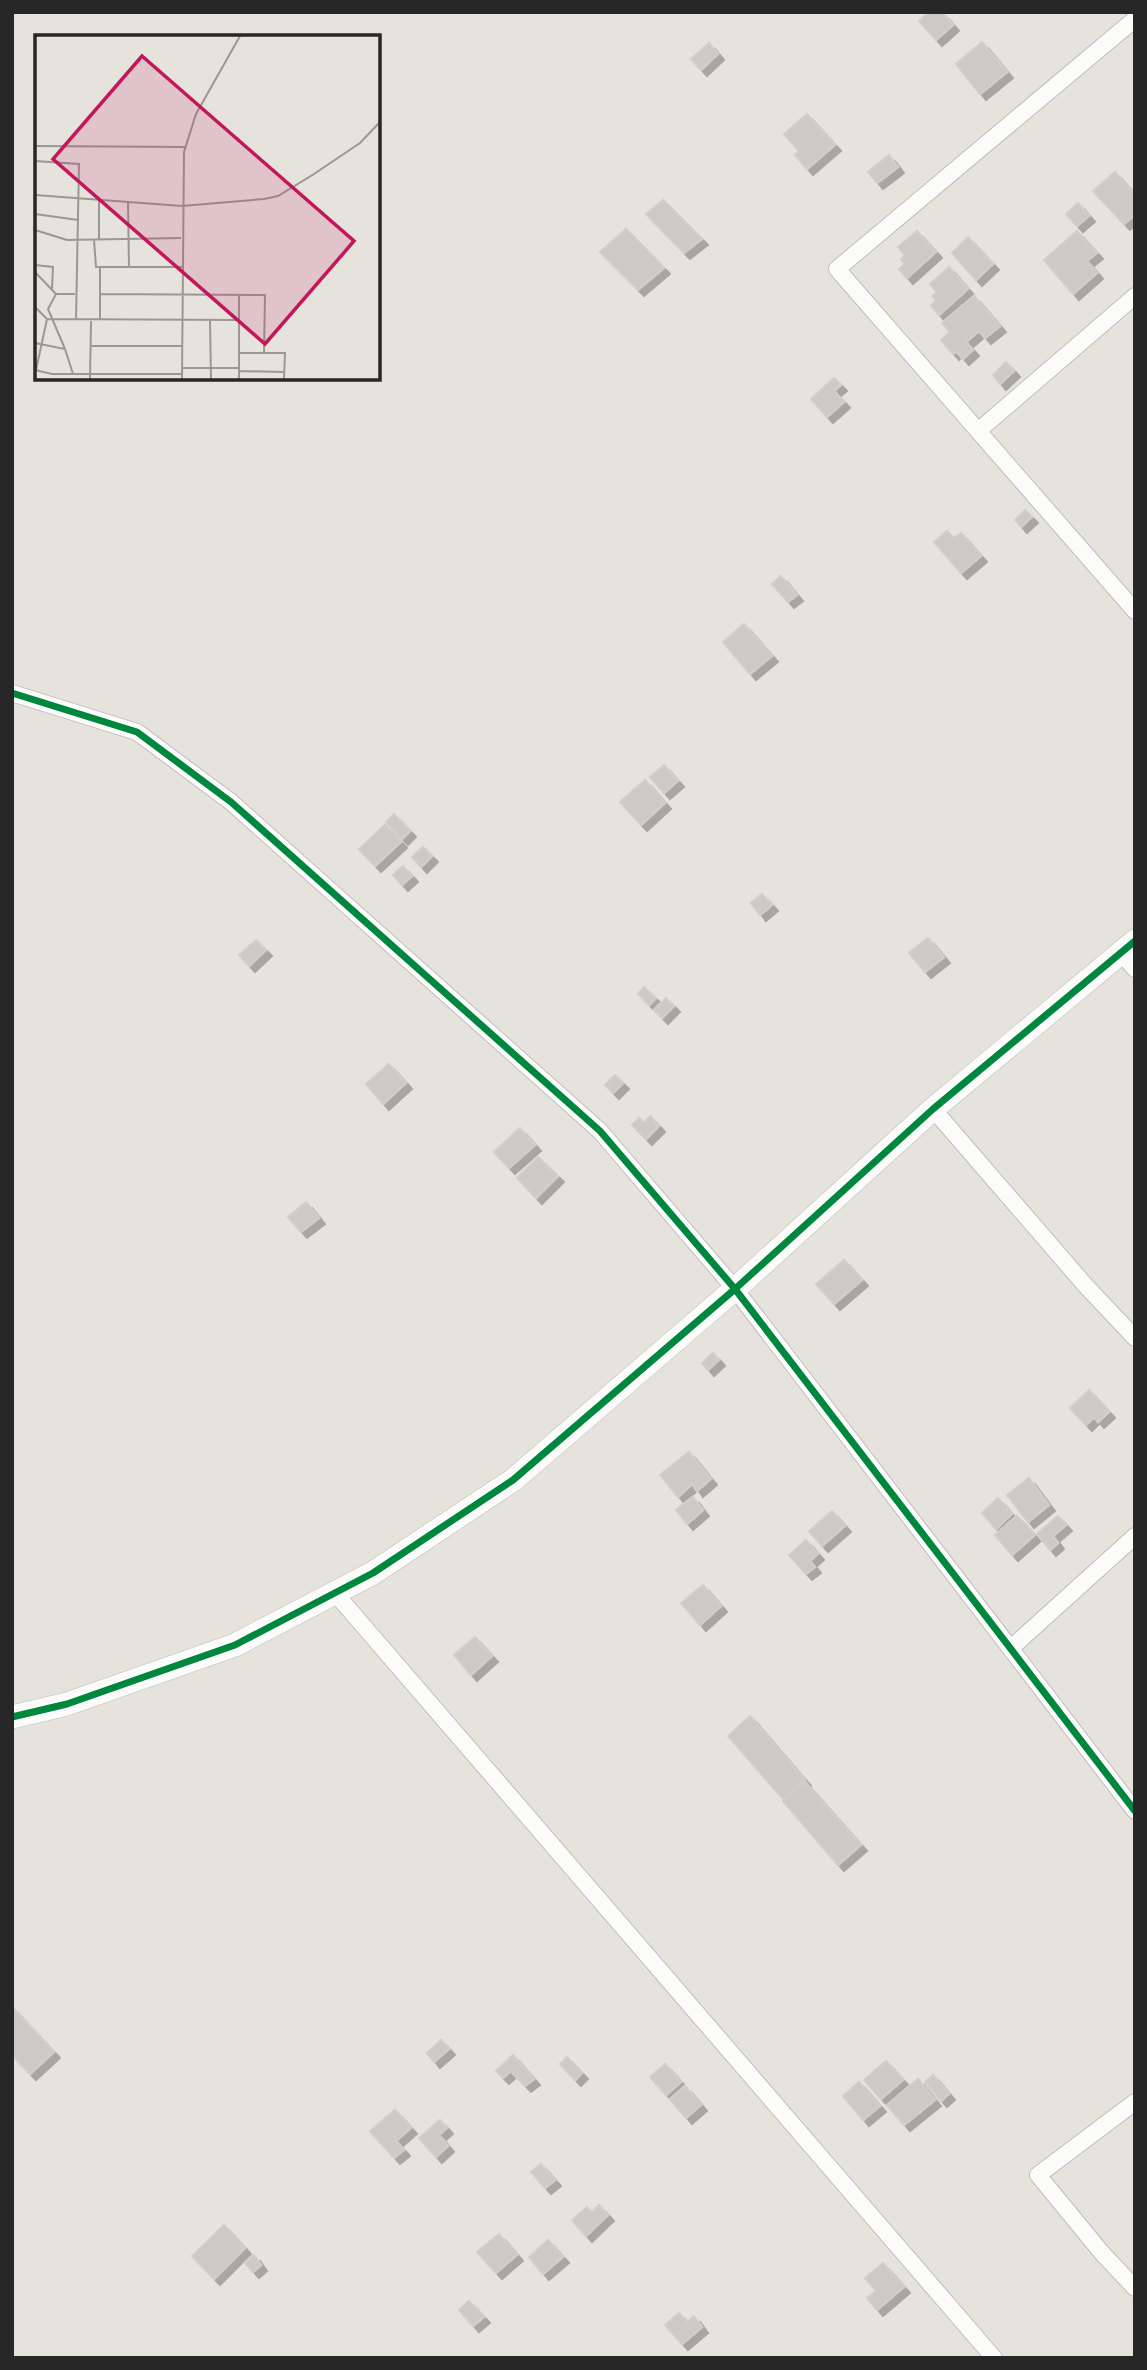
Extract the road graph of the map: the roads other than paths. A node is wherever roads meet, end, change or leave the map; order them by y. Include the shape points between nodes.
1 (1135, 19) edge
2 (1135, 296) edge
3 (978, 431) junction
4 (1135, 611) edge
5 (12, 693) edge
6 (1130, 955) edge
7 (933, 1110) junction
8 (735, 1289) junction
9 (1135, 1338) edge
10 (1135, 1536) edge
11 (335, 1593) junction
12 (1011, 1648) junction
13 (12, 1717) edge
14 (1135, 1811) edge
15 (1135, 2102) edge
16 (1135, 2288) edge
17 (995, 2358) edge

1 - 3 street via 837,269
2 - 3 street
3 - 4 street
5 - 8 street via 137,732 231,802 600,1131
6 - 7 street
7 - 8 street
7 - 9 street
8 - 11 street via 513,1480
8 - 12 street
10 - 12 street
11 - 13 street via 235,1644 67,1704
11 - 17 street
12 - 14 street
15 - 16 street via 1038,2175

